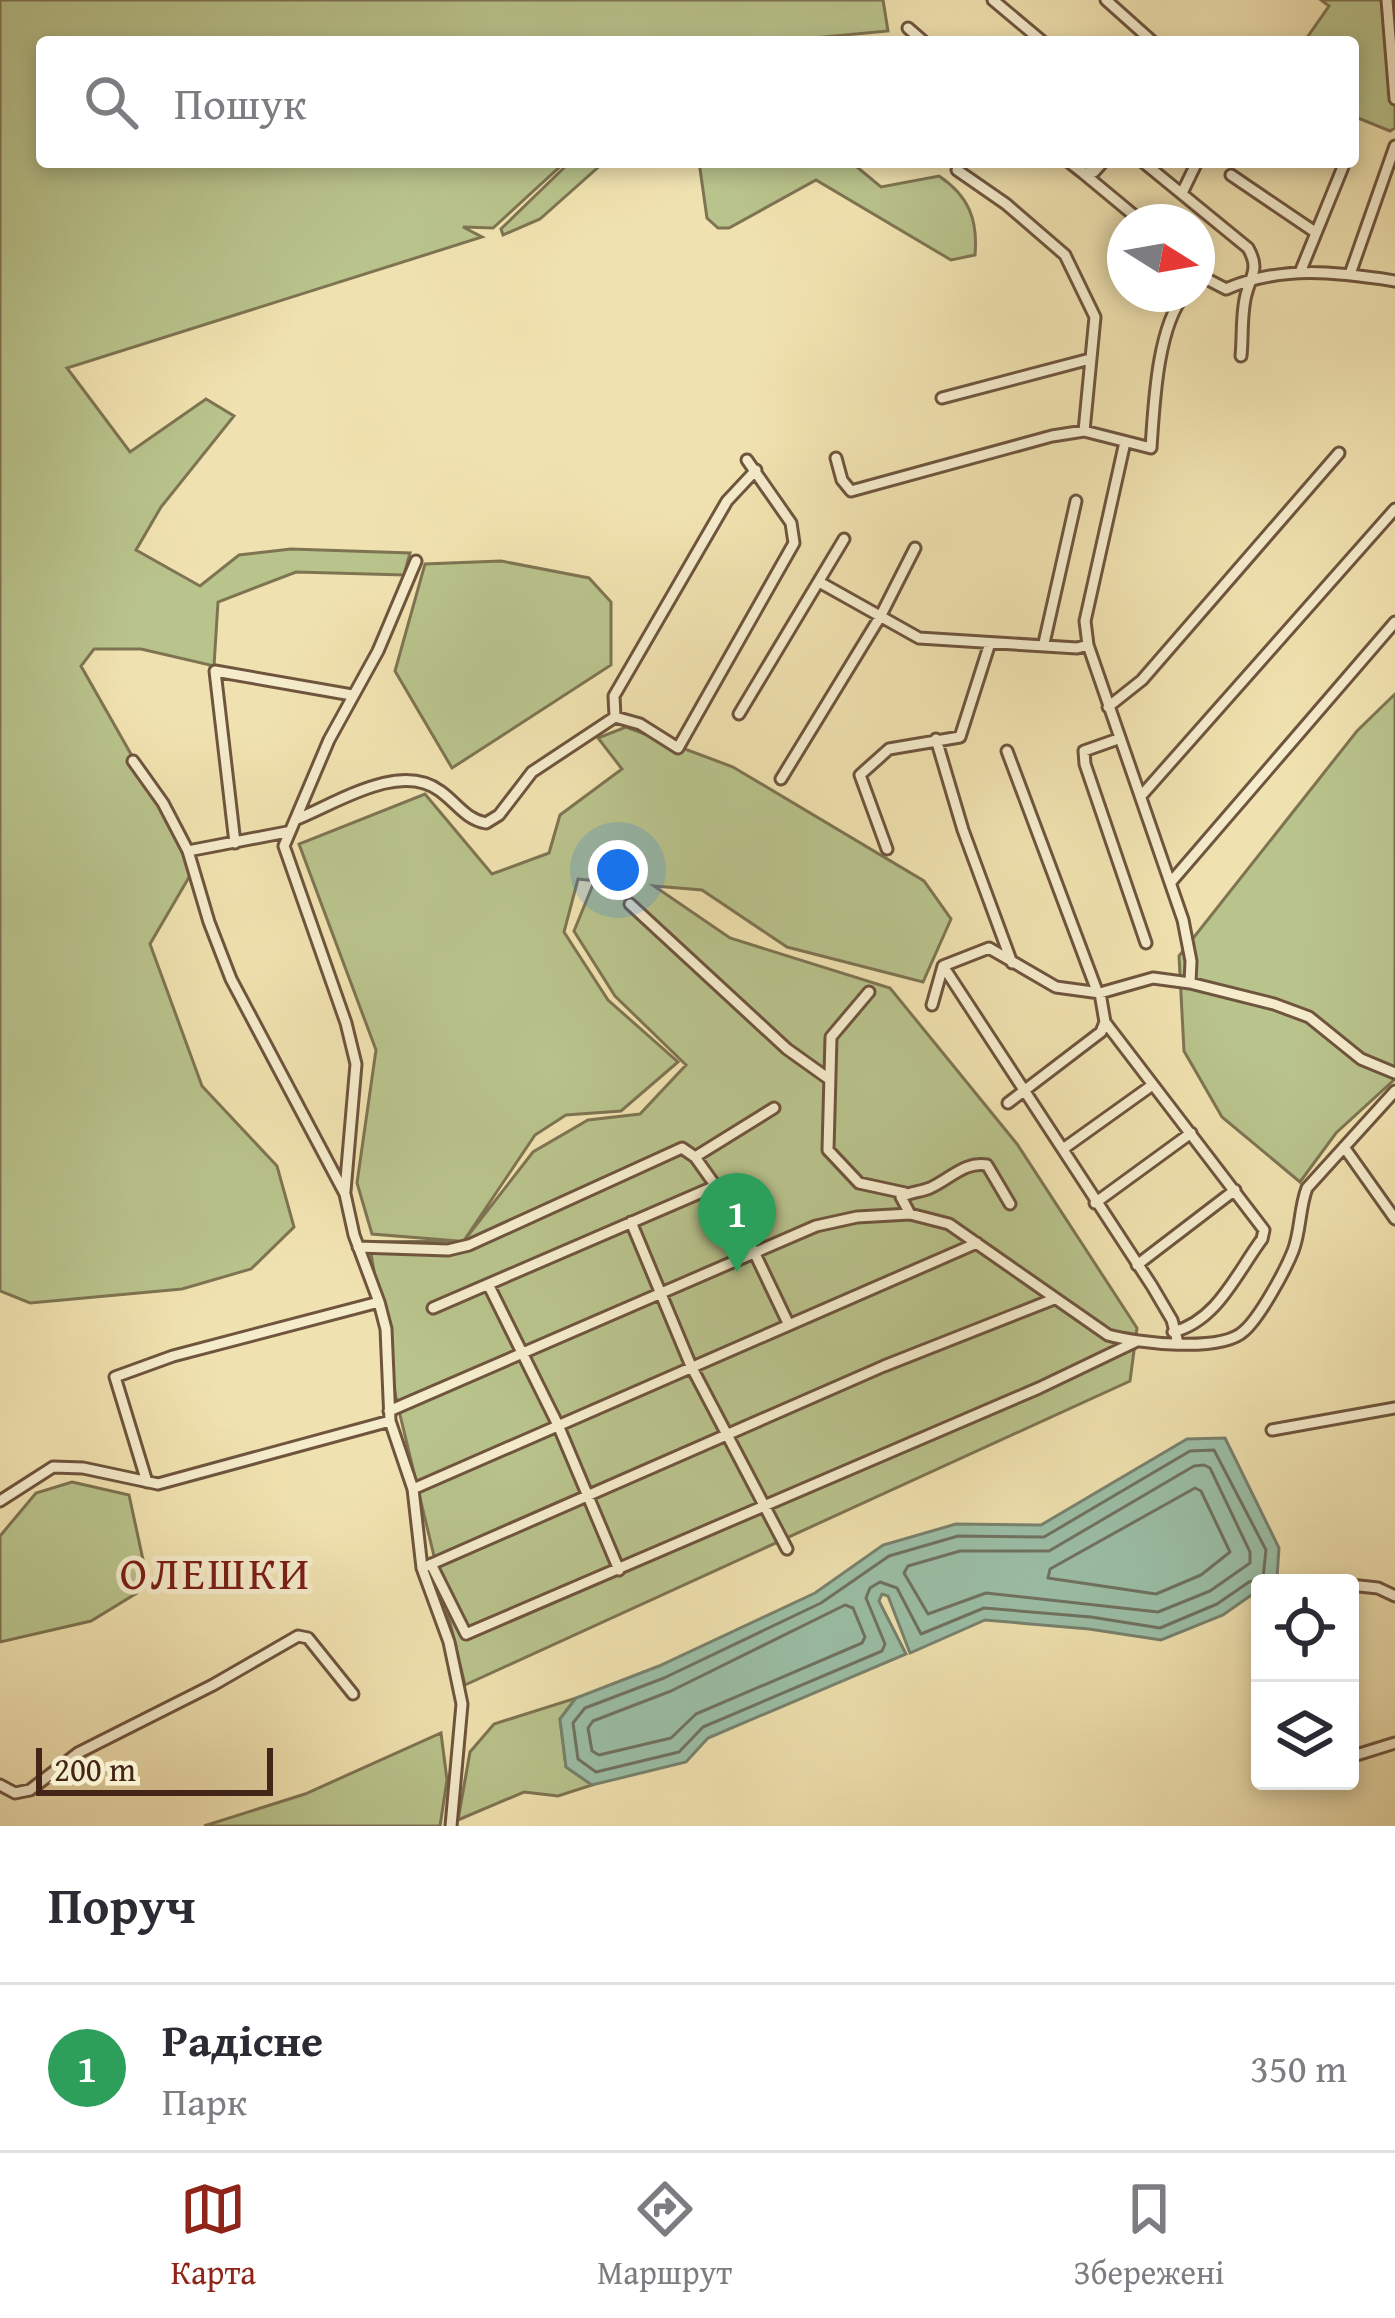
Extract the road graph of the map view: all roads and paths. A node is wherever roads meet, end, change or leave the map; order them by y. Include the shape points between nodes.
1 (993, 0) edge
2 (1106, 0) edge
3 (1387, 0) edge
4 (908, 28) dead end
5 (917, 36) edge
6 (1036, 36) edge
7 (1146, 36) edge
8 (1395, 99) edge
9 (1395, 146) edge
10 (1077, 168) edge
11 (1098, 168) edge
12 (1150, 168) edge
13 (1194, 168) edge
14 (1343, 168) edge
15 (958, 170) dead end
16 (1083, 173) junction
17 (1231, 175) dead end
18 (1181, 194) junction
19 (1120, 204) edge
20 (1316, 232) junction
21 (1301, 271) junction
22 (1350, 274) junction
23 (1255, 277) junction
24 (1395, 280) edge
25 (1215, 284) edge
26 (1175, 312) edge
27 (1241, 356) dead end
28 (1090, 358) junction
29 (942, 398) dead end
30 (1084, 431) junction
31 (1125, 442) junction
32 (1339, 453) dead end
33 (836, 458) dead end
34 (747, 460) dead end
35 (756, 470) junction
36 (1076, 501) dead end
37 (1395, 509) edge
38 (844, 539) dead end
39 (915, 548) dead end
40 (416, 562) dead end
41 (821, 583) junction
42 (880, 617) junction
43 (1395, 622) edge
44 (990, 643) junction
45 (1044, 643) junction
46 (1088, 645) junction
47 (352, 694) junction
48 (1108, 707) junction
49 (739, 714) dead end
50 (615, 717) junction
51 (936, 739) junction
52 (1118, 739) junction
53 (1007, 752) dead end
54 (133, 761) dead end
55 (781, 779) dead end
56 (1141, 796) junction
57 (297, 818) junction
58 (287, 832) junction
59 (235, 843) junction
60 (887, 849) dead end
61 (188, 851) junction
62 (1171, 882) junction
63 (630, 904) dead end
64 (1146, 944) dead end
65 (1012, 963) junction
66 (943, 966) junction
67 (1190, 983) junction
68 (869, 992) dead end
69 (1098, 992) junction
70 (932, 1005) dead end
71 (1106, 1022) junction
72 (1395, 1072) edge
73 (830, 1079) junction
74 (1151, 1086) junction
75 (1024, 1091) junction
76 (1395, 1091) edge
77 (1008, 1103) dead end
78 (774, 1108) dead end
79 (1191, 1133) junction
80 (1344, 1147) junction
81 (1063, 1149) junction
82 (695, 1157) junction
83 (718, 1185) junction
84 (1235, 1190) junction
85 (905, 1193) junction
86 (345, 1194) junction
87 (1095, 1203) junction
88 (1010, 1204) dead end
89 (910, 1214) junction
90 (1395, 1219) edge
91 (631, 1222) junction
92 (977, 1243) junction
93 (358, 1247) junction
94 (755, 1253) junction
95 (1137, 1265) junction
96 (489, 1286) junction
97 (662, 1296) junction
98 (1054, 1299) junction
99 (379, 1302) junction
100 (433, 1308) dead end
101 (788, 1323) junction
102 (1175, 1338) junction
103 (1135, 1342) junction
104 (522, 1354) junction
105 (692, 1366) junction
106 (1395, 1408) edge
107 (389, 1416) junction
108 (558, 1425) junction
109 (1272, 1430) dead end
110 (728, 1435) junction
111 (147, 1483) junction
112 (413, 1489) junction
113 (591, 1496) junction
114 (0, 1501) edge
115 (765, 1505) junction
116 (787, 1549) dead end
117 (427, 1566) junction
118 (619, 1570) junction
119 (1359, 1585) edge
120 (1395, 1596) edge
121 (353, 1694) dead end
122 (1395, 1743) edge
123 (1359, 1754) edge
124 (1, 1788) edge
125 (451, 1826) edge

1 - 6 street
2 - 7 street
3 - 8 street
4 - 5 street
9 - 22 street
10 - 16 street
11 - 16 street
12 - 18 street
13 - 18 street
14 - 20 street
15 - 28 street via 1065,255 1094,317
16 - 19 street
17 - 20 street
18 - 23 street via 1248,248
20 - 21 street
21 - 22 street
21 - 23 street
22 - 24 street
23 - 25 street via 1226,290
23 - 27 street via 1246,293
26 - 31 street via 1151,448
28 - 29 street
28 - 30 street
30 - 31 street
30 - 33 street via 851,491
31 - 46 street via 1085,621
32 - 48 street via 1142,680
34 - 35 street
35 - 50 street via 728,501 614,695
35 - 50 street via 795,536 678,748
36 - 45 street
37 - 56 street
38 - 41 street
39 - 42 street
40 - 47 street
41 - 42 street
41 - 49 street
42 - 44 street via 919,638
42 - 55 street
43 - 62 street
44 - 45 street
44 - 51 street via 960,736
45 - 46 street
46 - 48 street
47 - 57 street
47 - 59 street via 214,671
48 - 52 street
50 - 57 street via 532,772 486,823 411,778
51 - 60 street via 890,749 860,775
51 - 65 street
52 - 56 street
52 - 64 street via 1084,751 1085,764
53 - 69 street
54 - 61 street
56 - 62 street
57 - 58 street
58 - 59 street
58 - 86 street via 287,861 356,1064
59 - 61 street
61 - 86 street via 232,979
62 - 67 street
63 - 73 street
65 - 66 street via 988,948
65 - 69 street via 1056,987
66 - 70 street
66 - 75 street
67 - 69 street via 1153,978
67 - 72 street via 1309,1017 1361,1058
68 - 73 street via 831,1037
69 - 71 street
71 - 74 street
71 - 75 street
73 - 85 street via 831,1158 859,1183
74 - 79 street
74 - 81 street
75 - 77 street
75 - 81 street
76 - 80 street
78 - 82 street
79 - 84 street
79 - 87 street
80 - 90 street
80 - 102 street via 1307,1188 1292,1255 1243,1333 1220,1343
81 - 87 street
82 - 83 street
82 - 93 street via 682,1148 469,1245
83 - 91 street
83 - 94 street
84 - 95 street
84 - 102 street via 1260,1221 1262,1239 1211,1313
85 - 88 street via 981,1163
85 - 89 street
86 - 93 street
87 - 95 street
89 - 92 street via 949,1224
89 - 94 street via 816,1226
91 - 96 street
91 - 97 street
92 - 98 street
92 - 101 street
93 - 99 street
94 - 97 street
94 - 101 street
95 - 102 street
96 - 100 street
96 - 104 street
97 - 104 street
97 - 105 street
98 - 103 street via 1108,1335
98 - 110 street
99 - 107 street
99 - 111 street via 116,1377
101 - 105 street
102 - 103 street
103 - 115 street
104 - 107 street
104 - 108 street
105 - 108 street
105 - 110 street
106 - 109 street
107 - 111 street
107 - 112 street
108 - 112 street
108 - 113 street
110 - 113 street
110 - 115 street
111 - 114 street via 53,1467
112 - 117 street
113 - 117 street
113 - 118 street
115 - 116 street
115 - 118 street
117 - 118 street via 466,1634
117 - 125 street via 462,1704
119 - 120 street
121 - 124 street via 298,1636 78,1753 30,1790
122 - 123 street

